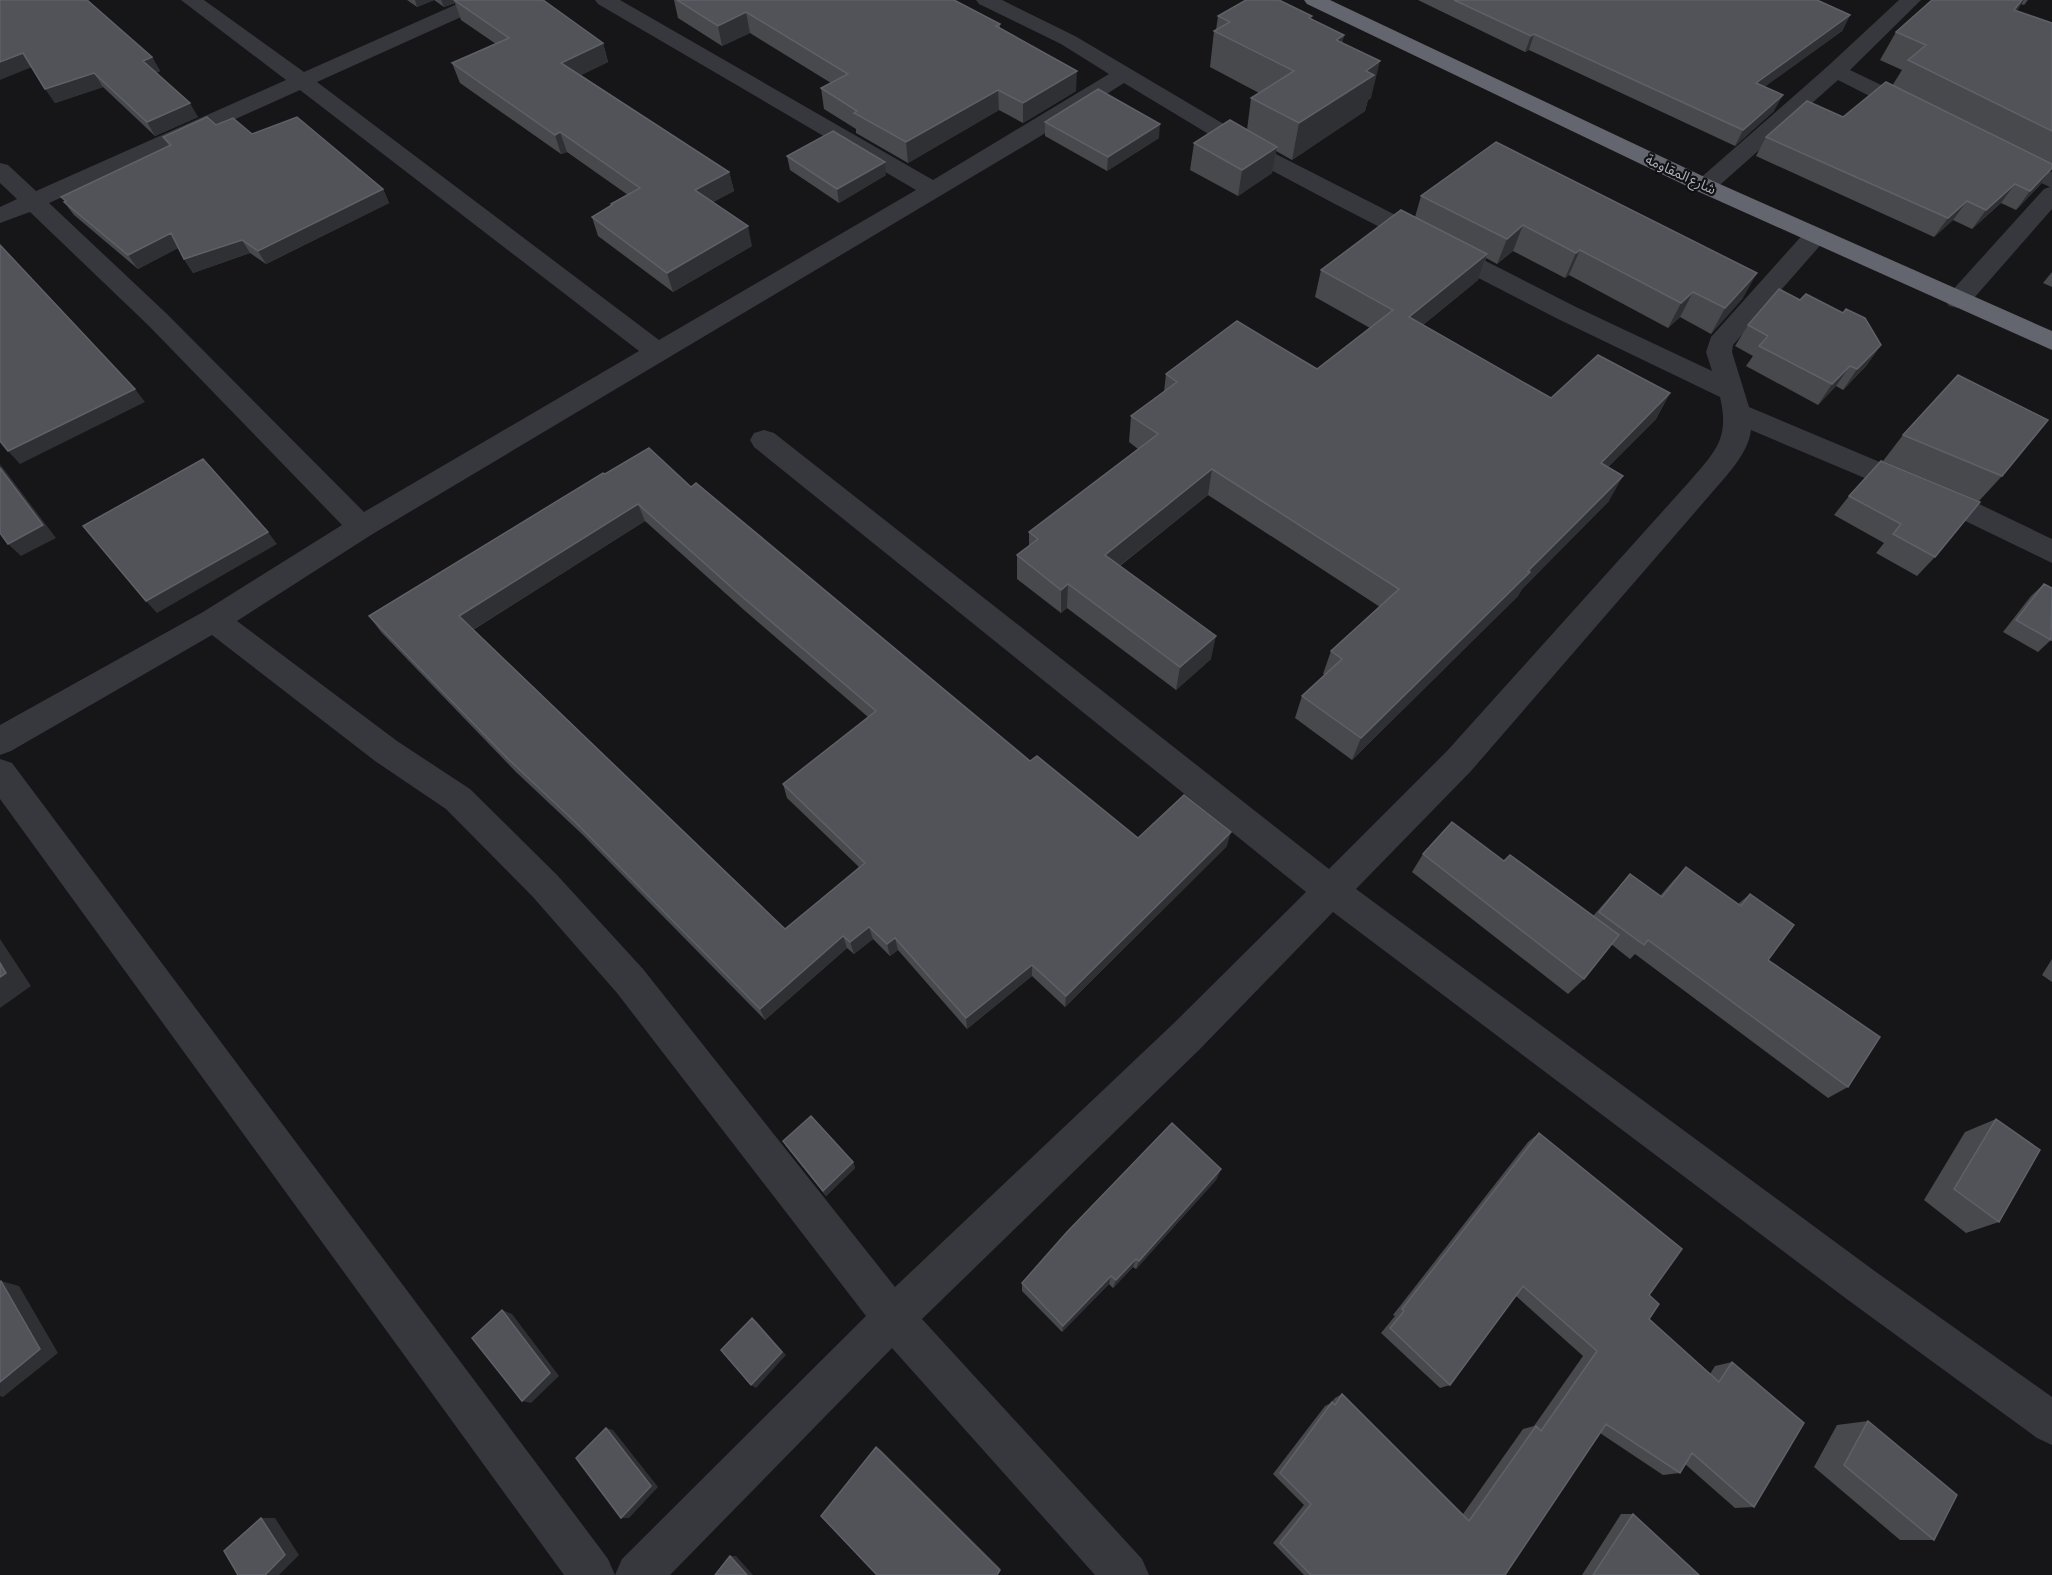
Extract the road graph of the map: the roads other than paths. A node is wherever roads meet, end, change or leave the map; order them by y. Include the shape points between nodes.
1 (190, 0) edge
2 (483, 0) edge
3 (605, 0) edge
4 (986, 0) edge
5 (1314, 0) edge
6 (1911, 0) edge
7 (1836, 71) junction
8 (1124, 74) junction
9 (302, 81) junction
10 (1938, 122) edge
11 (1987, 148) edge
12 (0, 170) edge
13 (2052, 182) edge
14 (1705, 186) junction
15 (932, 189) junction
16 (2052, 194) edge
17 (31, 202) junction
18 (0, 216) edge
19 (2042, 221) edge
20 (1815, 236) junction
21 (1958, 300) junction
22 (2052, 340) edge
23 (656, 351) junction
24 (1734, 402) junction
25 (764, 440) dead end
26 (361, 527) junction
27 (2052, 552) edge
28 (214, 620) junction
29 (0, 741) edge
30 (0, 773) edge
31 (1330, 890) junction
32 (893, 1318) junction
33 (2052, 1423) edge
34 (592, 1575) edge
35 (638, 1575) edge
36 (1126, 1575) edge

1 - 9 street
2 - 9 street
3 - 15 street
4 - 8 street via 1068,40
5 - 14 highway, شارع المقاومة
6 - 7 street
7 - 10 street
7 - 14 street
8 - 15 street
8 - 24 street via 1258,154
9 - 17 street
9 - 23 street
11 - 13 street
12 - 17 street
14 - 20 highway, شارع المقاومة
15 - 23 street
16 - 19 street
17 - 18 street
17 - 26 street via 158,320
19 - 21 street
20 - 21 highway, شارع المقاومة
20 - 24 street via 1724,336 1719,352
21 - 22 highway, شارع المقاومة
23 - 26 street
24 - 27 street
24 - 31 street via 1737,434 1700,489 1459,761
25 - 31 street
26 - 28 street
28 - 29 street
28 - 32 street via 386,751 458,799 545,886 630,981
30 - 34 street
31 - 32 street via 1187,1036
31 - 33 street
32 - 35 street
32 - 36 street

